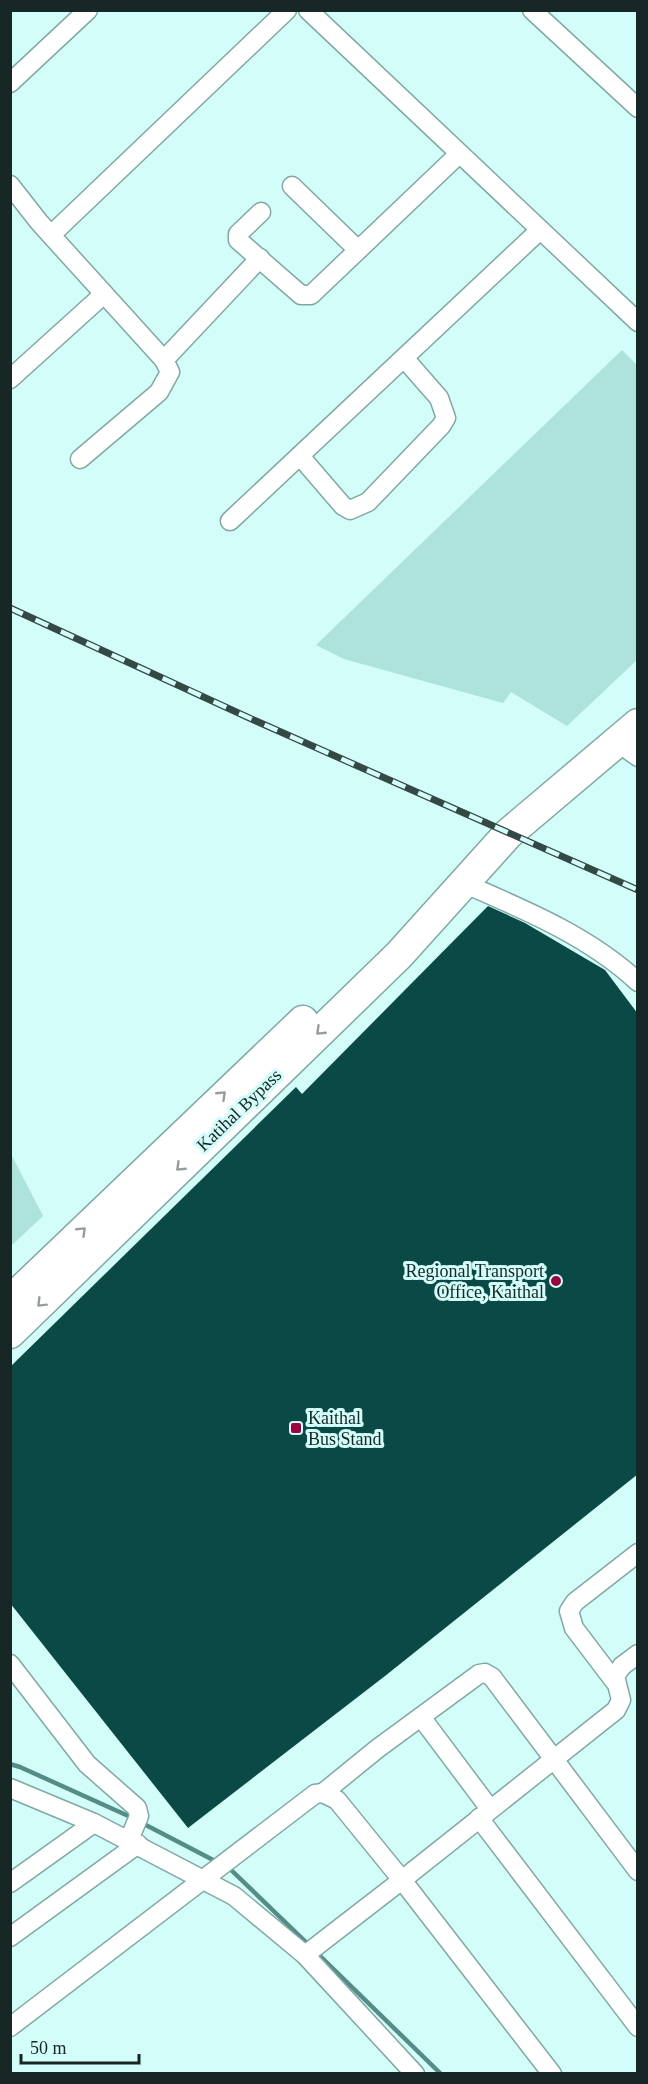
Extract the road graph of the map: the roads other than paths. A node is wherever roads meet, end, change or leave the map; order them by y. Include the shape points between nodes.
1 (88, 10) edge
2 (287, 10) edge
3 (308, 10) edge
4 (532, 10) edge
5 (10, 82) edge
6 (638, 108) edge
7 (459, 154) junction
8 (10, 185) edge
9 (292, 186) dead end
10 (261, 212) dead end
11 (540, 230) junction
12 (51, 236) junction
13 (358, 250) junction
14 (260, 258) junction
15 (104, 294) junction
16 (638, 322) edge
17 (404, 358) junction
18 (164, 360) junction
19 (10, 379) edge
20 (300, 456) junction
21 (80, 459) dead end
22 (230, 522) dead end
23 (631, 741) edge
24 (463, 883) junction
25 (638, 982) edge
26 (10, 1301) edge
27 (10, 1333) edge
28 (638, 1553) edge
29 (638, 1654) edge
30 (10, 1664) edge
31 (615, 1682) junction
32 (421, 1717) junction
33 (553, 1760) junction
34 (13, 1790) edge
35 (323, 1792) junction
36 (485, 1813) junction
37 (94, 1822) junction
38 (135, 1832) junction
39 (638, 1871) edge
40 (211, 1876) junction
41 (402, 1880) junction
42 (10, 1883) edge
43 (10, 1937) edge
44 (313, 1949) junction
45 (10, 2027) edge
46 (638, 2027) edge
47 (415, 2073) edge
48 (552, 2073) edge

1 - 5 street
2 - 12 street
3 - 7 street
4 - 6 street
7 - 11 street
7 - 13 street
8 - 12 street
9 - 13 street
10 - 14 street via 237,237
11 - 16 street
11 - 17 street
12 - 15 street
13 - 14 street via 311,295 301,296
14 - 18 street
15 - 18 street
15 - 19 street
17 - 20 street
17 - 20 street via 439,398 446,418 368,502 350,510 342,507
18 - 21 street via 170,372 159,392
20 - 22 street
23 - 24 main road, Katihal Bypass via 508,834
24 - 25 street via 547,922 599,952
26 -> 24 main road, Katihal Bypass via 388,941
24 -> 27 main road, Katihal Bypass via 399,955
28 - 31 street via 575,1602 569,1611 574,1628
29 - 31 street via 617,1671
30 - 38 street via 87,1764 137,1808
31 - 33 street via 621,1700 619,1707
32 - 33 street via 485,1673 492,1677
32 - 35 street
32 - 36 street
33 - 36 street
33 - 39 street
34 - 37 street
35 - 40 street via 315,1794
35 - 41 street via 337,1800
36 - 41 street
36 - 46 street
37 - 38 street
37 - 42 street
38 - 40 street
38 - 43 street
40 - 44 street
40 - 45 street
41 - 44 street
41 - 48 street
44 - 47 street

